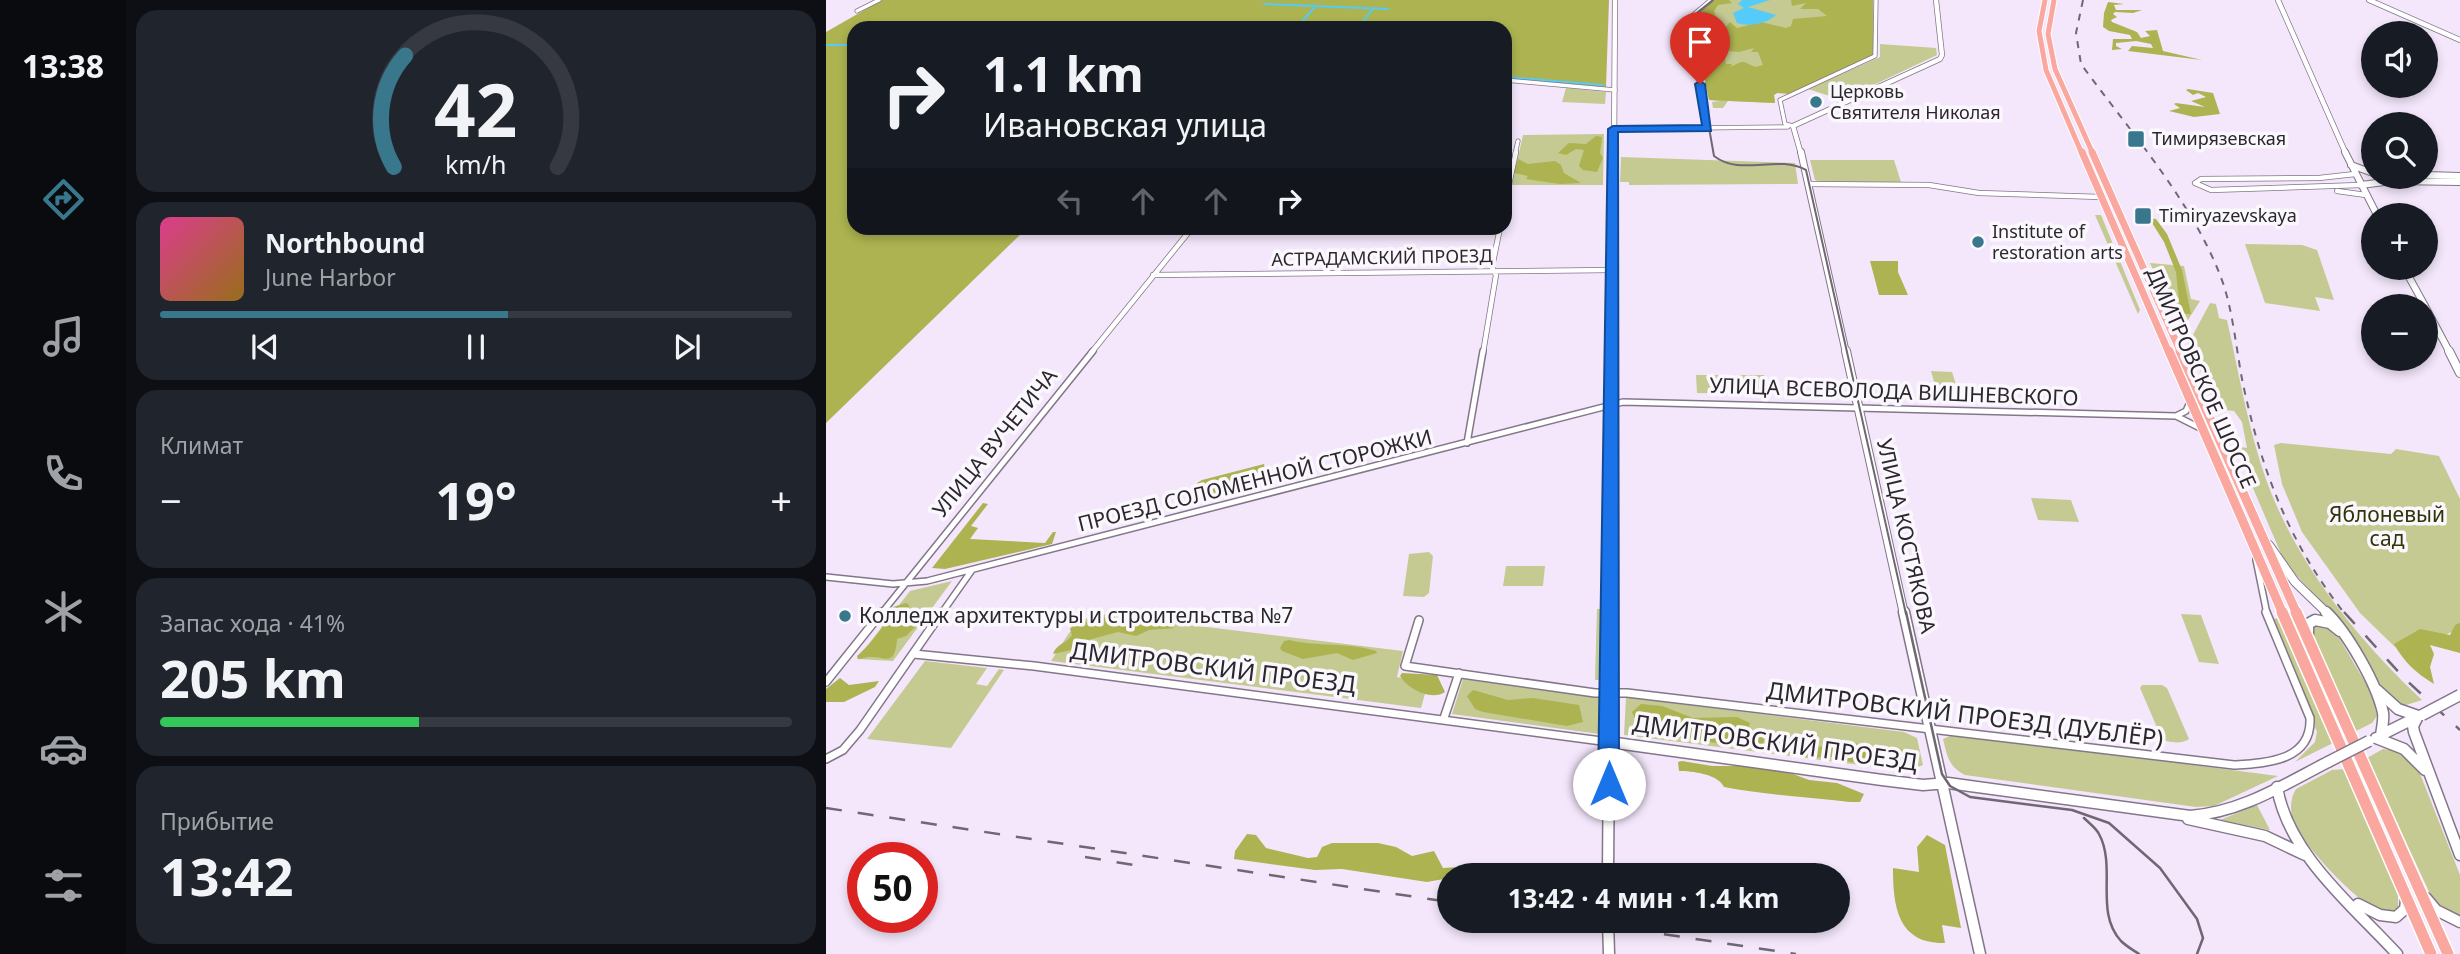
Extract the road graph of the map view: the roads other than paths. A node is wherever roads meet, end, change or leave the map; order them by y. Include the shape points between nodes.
1 (879, 0) edge
2 (1615, 0) edge
3 (1712, 0) edge
4 (1876, 0) edge
5 (1936, 0) edge
6 (2045, 0) edge
7 (2054, 0) edge
8 (2278, 0) edge
9 (2370, 0) edge
10 (857, 11) dead end
11 (2460, 38) edge
12 (1512, 81) edge
13 (1615, 90) junction
14 (1793, 127) junction
15 (1707, 128) junction
16 (1613, 129) junction
17 (1518, 141) dead end
18 (2351, 165) junction
19 (2361, 169) edge
20 (1512, 170) edge
21 (2355, 174) junction
22 (2361, 174) edge
23 (2438, 175) edge
24 (2460, 176) edge
25 (2438, 182) edge
26 (2460, 182) edge
27 (1808, 184) junction
28 (2361, 185) joint
29 (2316, 189) junction
30 (2363, 189) edge
31 (2373, 189) edge
32 (2366, 195) junction
33 (2101, 197) junction
34 (2370, 203) edge
35 (1186, 235) edge
36 (1499, 235) edge
37 (1493, 270) junction
38 (1611, 270) junction
39 (1153, 275) junction
40 (2438, 332) edge
41 (2460, 373) edge
42 (1612, 404) junction
43 (2191, 405) junction
44 (1858, 406) junction
45 (2207, 409) junction
46 (2176, 416) junction
47 (2202, 430) junction
48 (1467, 443) junction
49 (2264, 538) junction
50 (2255, 550) junction
51 (972, 570) junction
52 (826, 577) edge
53 (905, 584) junction
54 (1419, 620) dead end
55 (2345, 636) junction
56 (2312, 647) junction
57 (914, 654) junction
58 (1459, 673) junction
59 (826, 682) edge
60 (2373, 687) junction
61 (1609, 693) junction
62 (2460, 695) edge
63 (2420, 716) junction
64 (1444, 719) junction
65 (1930, 729) junction
66 (2376, 738) junction
67 (1609, 742) junction
68 (826, 759) edge
69 (2427, 772) junction
70 (1943, 783) junction
71 (2277, 788) junction
72 (2165, 813) junction
73 (2460, 855) edge
74 (2314, 861) junction
75 (1608, 863) edge
76 (2337, 887) junction
77 (2420, 889) junction
78 (2404, 891) junction
79 (2460, 922) edge
80 (1608, 933) edge
81 (1609, 954) edge
82 (1980, 954) edge
83 (2397, 954) edge
84 (2431, 954) edge
85 (2448, 954) edge

1 - 10 street
2 - 13 main road
3 - 15 street via 1692,16 1690,26
4 - 14 street via 1875,56 1780,100 1785,124
5 - 14 main road via 1940,59
6 - 33 main road, ДМИТРОВСКОЕ ШОССЕ via 2039,31 2045,65
7 - 45 main road, ДМИТРОВСКОЕ ШОССЕ via 2048,34 2055,69
8 - 18 main road
9 - 11 main road
12 - 13 street
13 - 16 main road
14 - 15 street
14 - 27 main road, УЛИЦА КОСТЯКОВА
15 - 16 street
16 - 38 main road
17 - 20 street
18 - 19 main road
18 - 21 main road
21 - 22 main road
21 - 28 main road
21 - 29 street via 2201,179 2195,183 2211,190
23 - 24 main road
25 - 26 main road
27 - 33 street via 1929,185 1975,192
27 - 44 main road, УЛИЦА КОСТЯКОВА
28 - 29 street
29 - 32 street
30 - 32 main road
31 - 32 main road
32 - 34 main road
33 - 43 main road, ДМИТРОВСКОЕ ШОССЕ
35 - 39 street, УЛИЦА ВУЧЕТИЧА
36 - 37 street
37 - 38 street, АСТРАДАМСКИЙ ПРОЕЗД
37 - 39 street, АСТРАДАМСКИЙ ПРОЕЗД
37 - 48 street via 1496,275
38 - 42 main road
39 - 53 street, УЛИЦА ВУЧЕТИЧА
40 - 41 main road
42 - 44 street, УЛИЦА ВСЕВОЛОДА ВИШНЕВСКОГО
42 - 48 street, ПРОЕЗД СОЛОМЕННОЙ СТОРОЖКИ
42 - 61 main road
43 - 45 street via 2203,414
43 - 46 street
43 - 47 main road, ДМИТРОВСКОЕ ШОССЕ
44 - 46 street, УЛИЦА ВСЕВОЛОДА ВИШНЕВСКОГО
44 - 65 main road, УЛИЦА КОСТЯКОВА
45 - 49 main road, ДМИТРОВСКОЕ ШОССЕ
46 - 47 street, УЛИЦА ВСЕВОЛОДА ВИШНЕВСКОГО
47 - 50 main road, ДМИТРОВСКОЕ ШОССЕ
48 - 51 street, ПРОЕЗД СОЛОМЕННОЙ СТОРОЖКИ
49 - 55 main road via 2295,582
49 - 56 main road, ДМИТРОВСКОЕ ШОССЕ
50 - 65 street, ДМИТРОВСКИЙ ПРОЕЗД (ДУБЛЁР) via 2269,620 2312,726 2310,740 2300,749 2267,761 2225,765
50 - 78 main road, ДМИТРОВСКОЕ ШОССЕ
51 - 53 street, ПРОЕЗД СОЛОМЕННОЙ СТОРОЖКИ
51 - 57 street
52 - 53 street, ПРОЕЗД СОЛОМЕННОЙ СТОРОЖКИ
53 - 59 street, УЛИЦА ВУЧЕТИЧА
54 - 58 street, ДМИТРОВСКИЙ ПРОЕЗД (ДУБЛЁР) via 1405,666
55 - 56 main road via 2330,624 2310,622
55 - 60 main road
56 - 77 main road, ДМИТРОВСКОЕ ШОССЕ
57 - 64 street, ДМИТРОВСКИЙ ПРОЕЗД
57 - 68 street via 843,750
58 - 61 street, ДМИТРОВСКИЙ ПРОЕЗД (ДУБЛЁР)
58 - 64 street
60 - 63 main road via 2393,706
60 - 66 main road via 2383,714
61 - 65 street, ДМИТРОВСКИЙ ПРОЕЗД (ДУБЛЁР)
61 - 67 main road
62 - 63 main road, ДМИТРОВСКИЙ ПРОЕЗД, bridge
63 - 66 main road, ДМИТРОВСКИЙ ПРОЕЗД
63 - 69 main road via 2413,726
64 - 67 street, ДМИТРОВСКИЙ ПРОЕЗД
65 - 70 main road, УЛИЦА КОСТЯКОВА
66 - 69 main road via 2404,749
66 - 71 main road, ДМИТРОВСКИЙ ПРОЕЗД, bridge
67 - 70 main road, ДМИТРОВСКИЙ ПРОЕЗД via 1911,784
67 - 75 main road
69 - 73 main road
70 - 72 main road, ДМИТРОВСКИЙ ПРОЕЗД
70 - 82 main road, УЛИЦА КОСТЯКОВА
71 - 72 main road, ДМИТРОВСКИЙ ПРОЕЗД via 2213,815
71 - 74 main road via 2285,823
72 - 74 main road via 2277,840
74 - 76 main road
76 - 78 main road via 2365,910 2389,918 2407,909
76 - 83 main road
77 - 79 main road via 2436,910
77 - 85 main road, ДМИТРОВСКОЕ ШОССЕ
78 - 84 main road, ДМИТРОВСКОЕ ШОССЕ
80 - 81 main road

